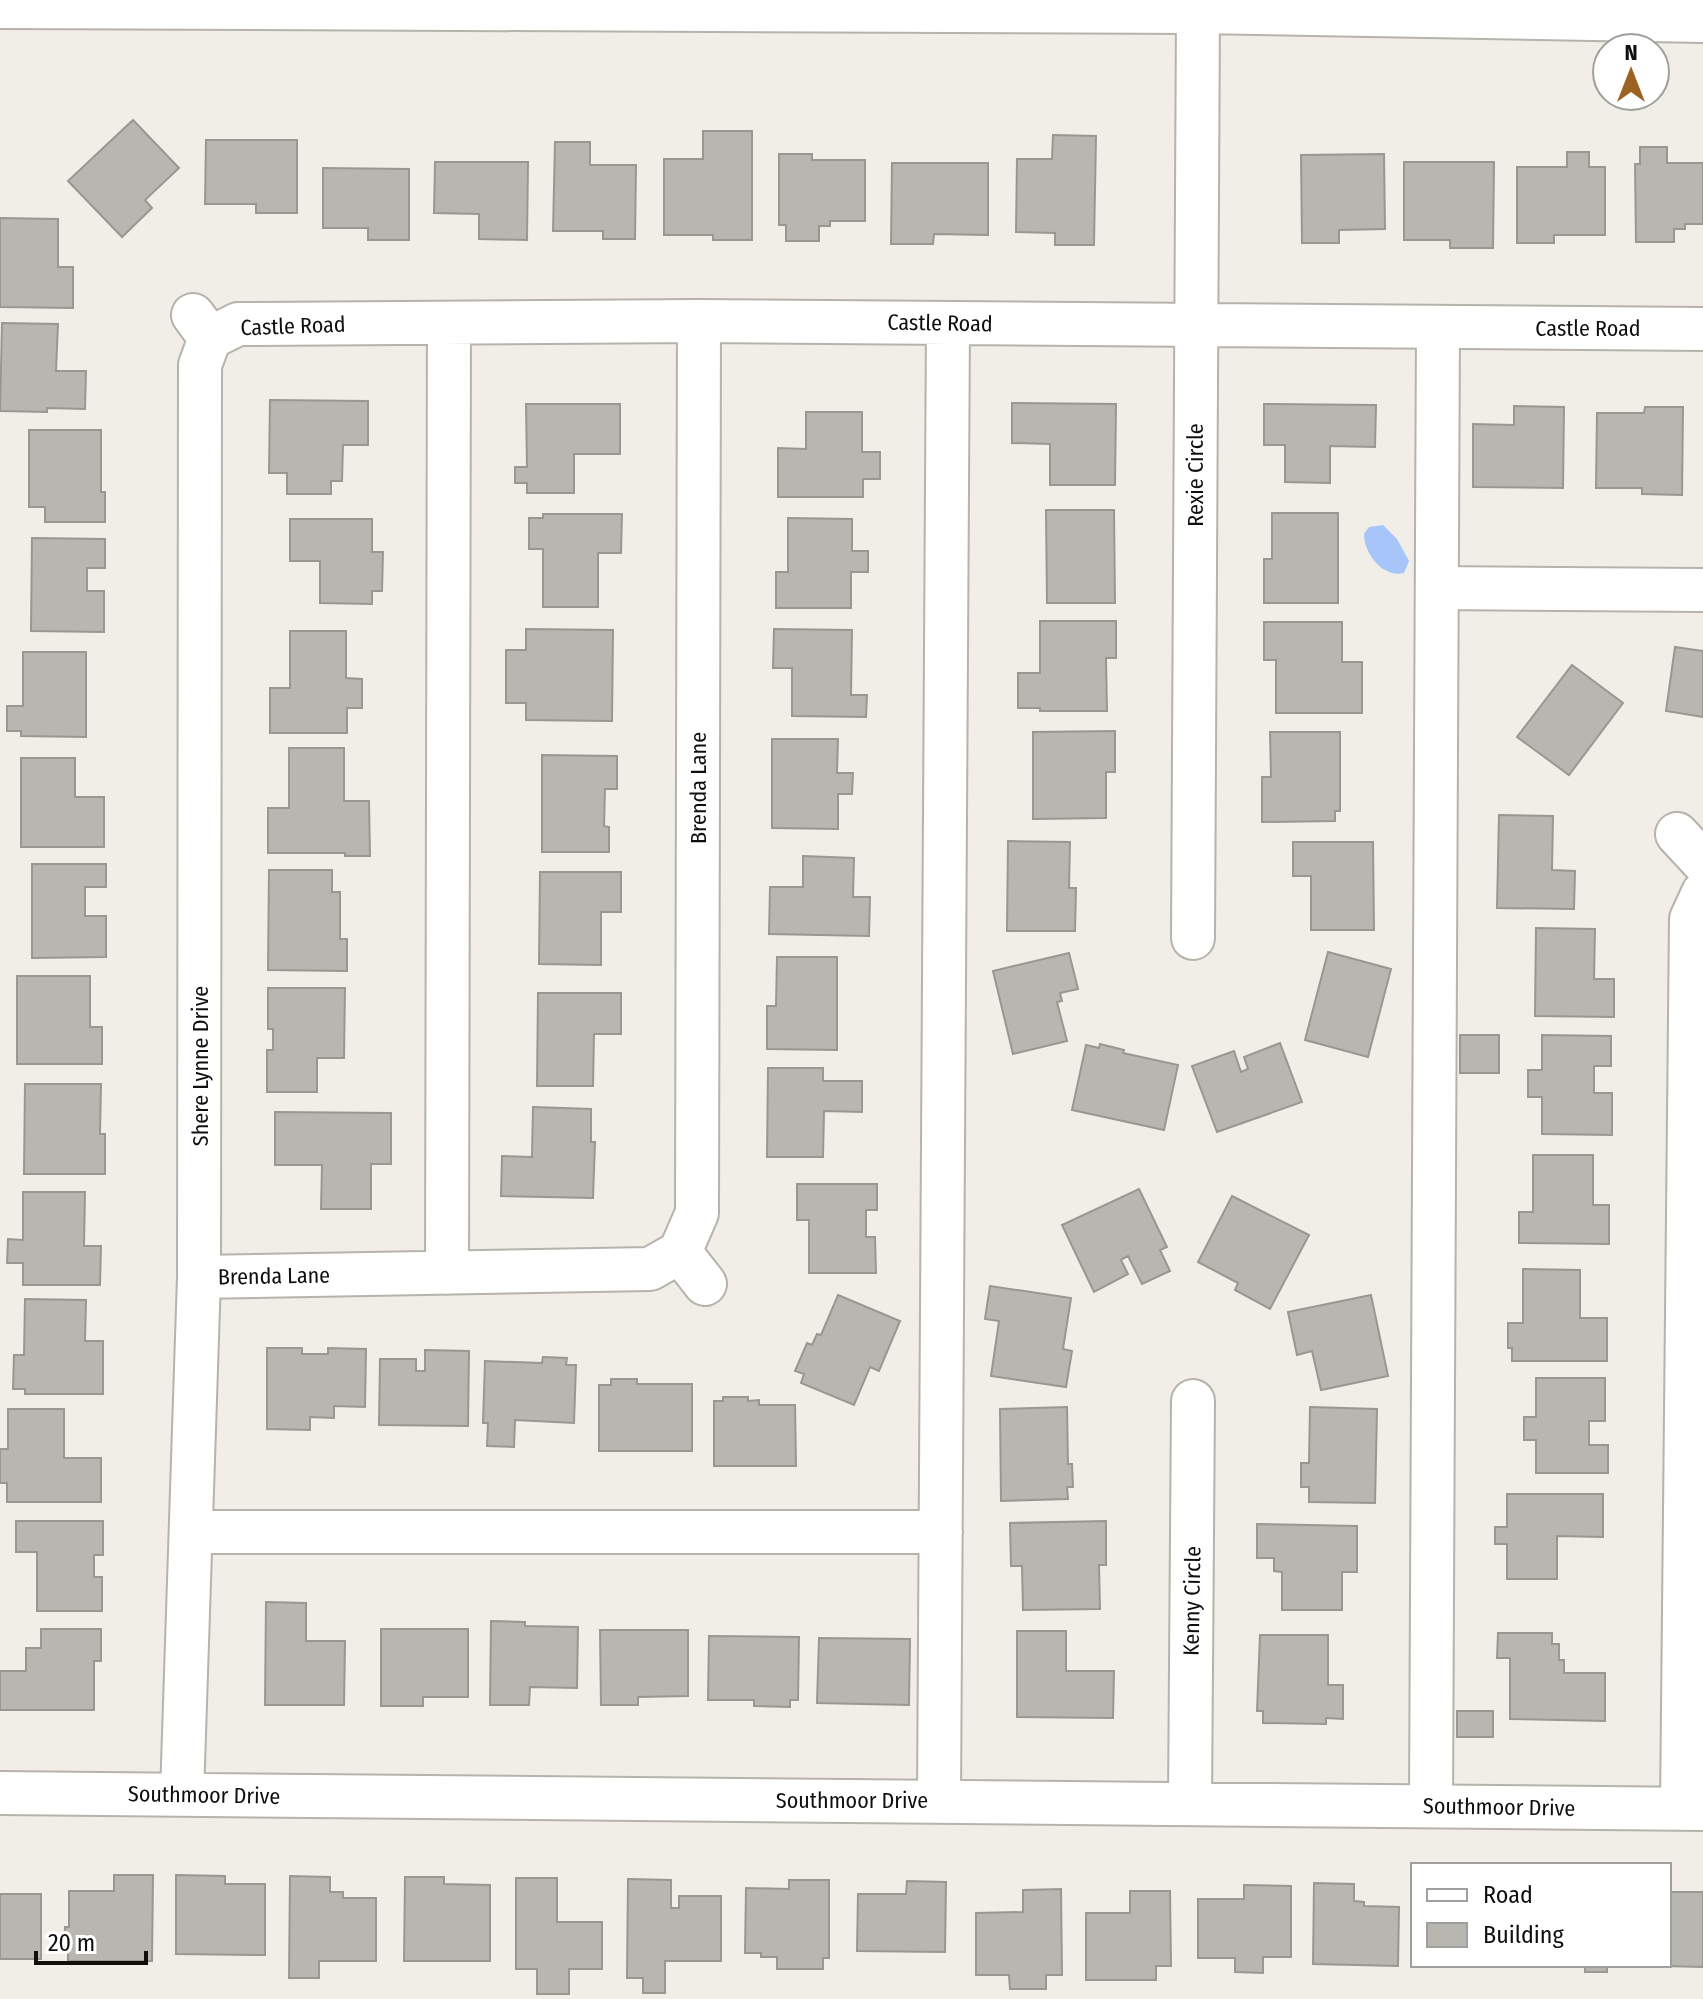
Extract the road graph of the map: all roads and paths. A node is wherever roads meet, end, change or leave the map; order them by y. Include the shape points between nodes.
1 (0, 7) edge
2 (1198, 12) junction
3 (1692, 14) edge
4 (699, 321) junction
5 (449, 323) junction
6 (948, 323) junction
7 (201, 326) joint
8 (1195, 326) junction
9 (1438, 327) junction
10 (1703, 329) edge
11 (1437, 588) junction
12 (1703, 590) edge
13 (1703, 893) edge
14 (1193, 938) dead end
15 (680, 1252) junction
16 (447, 1273) junction
17 (199, 1277) junction
18 (705, 1284) dead end
19 (1193, 1401) dead end
20 (191, 1532) junction
21 (941, 1532) junction
22 (0, 1793) edge
23 (182, 1795) junction
24 (939, 1801) junction
25 (1190, 1802) junction
26 (1431, 1806) junction
27 (1693, 1809) edge

1 - 2 street
2 - 3 street
2 - 8 street, Rexie Circle
4 - 5 street, Castle Road
4 - 6 street, Castle Road
4 - 15 street, Brenda Lane via 697,1213
5 - 7 street, Castle Road
5 - 16 street
6 - 8 street, Castle Road
6 - 21 street
7 - 17 street, Shere Lynne Drive
8 - 9 street, Castle Road
8 - 14 street, Rexie Circle
9 - 10 street, Castle Road
9 - 11 street
11 - 12 street
11 - 26 street
13 - 27 street via 1691,919
15 - 16 street, Brenda Lane via 650,1269
15 - 18 street
16 - 17 street, Brenda Lane
17 - 20 street, Shere Lynne Drive
19 - 25 street, Kenny Circle
20 - 21 street
20 - 23 street, Shere Lynne Drive
21 - 24 street
22 - 23 street, Southmoor Drive
23 - 24 street, Southmoor Drive
24 - 25 street, Southmoor Drive
25 - 26 street, Southmoor Drive
26 - 27 street, Southmoor Drive

